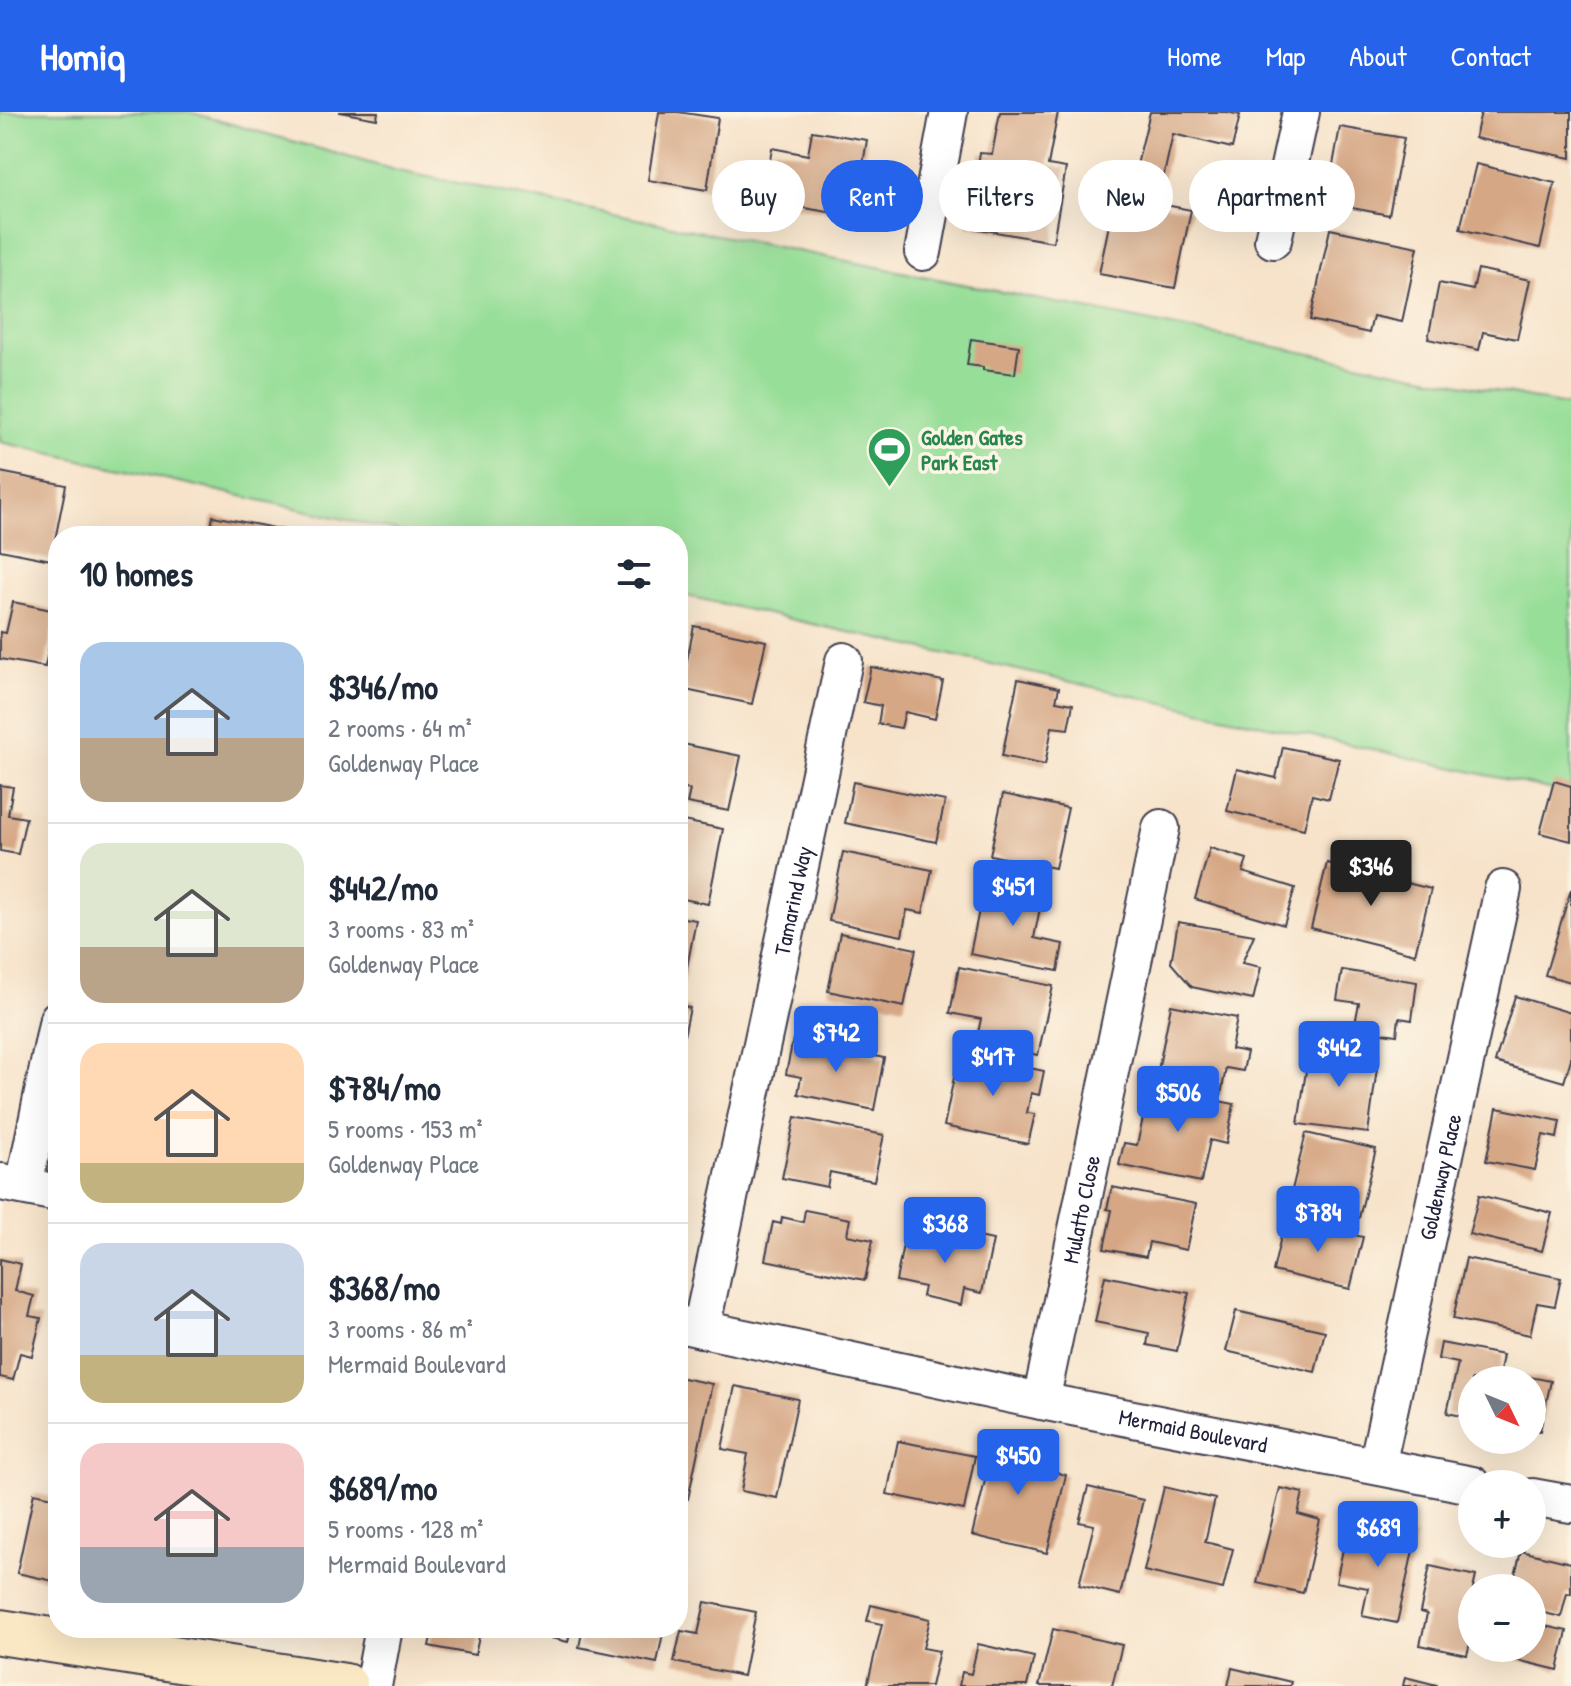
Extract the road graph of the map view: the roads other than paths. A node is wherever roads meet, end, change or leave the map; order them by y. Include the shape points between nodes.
1 (949, 112) edge
2 (1301, 112) edge
3 (1273, 240) dead end
4 (923, 252) dead end
5 (844, 661) dead end
6 (1161, 828) dead end
7 (1503, 889) dead end
8 (48, 1073) edge
9 (27, 1187) edge
10 (690, 1326) edge
11 (1041, 1401) junction
12 (1377, 1466) junction
13 (1458, 1482) edge
14 (1546, 1500) edge
15 (1571, 1504) edge
16 (0, 1632) edge
17 (382, 1638) edge
18 (345, 1686) edge
19 (373, 1686) edge

1 - 4 street
2 - 3 street
5 - 10 street, Tamarind Way
6 - 11 street, Mulatto Close
7 - 12 street, Goldenway Place
8 - 9 street
10 - 11 street, Mermaid Boulevard
11 - 12 street, Mermaid Boulevard
12 - 13 street, Mermaid Boulevard
14 - 15 street
16 - 18 street
17 - 19 street

